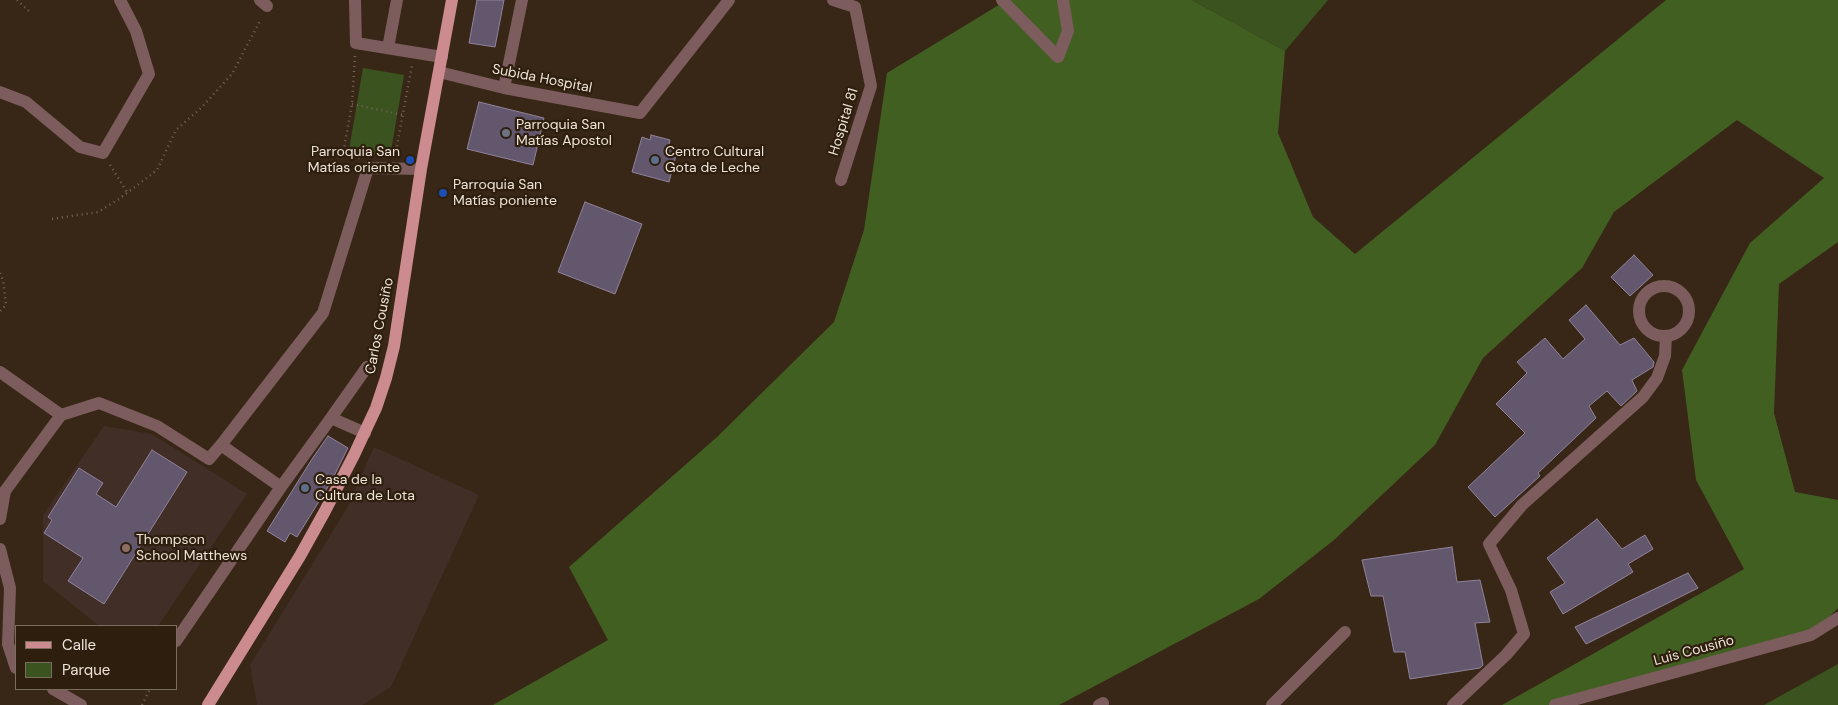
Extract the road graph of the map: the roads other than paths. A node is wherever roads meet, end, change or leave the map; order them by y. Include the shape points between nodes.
1 (120, 0) edge
2 (355, 0) edge
3 (397, 0) edge
4 (452, 0) edge
5 (522, 0) edge
6 (729, 0) edge
7 (832, 0) edge
8 (1002, 0) edge
9 (1063, 0) edge
10 (388, 48) junction
11 (442, 57) junction
12 (439, 72) junction
13 (504, 88) junction
14 (0, 92) edge
15 (421, 169) junction
16 (841, 180) dead end
17 (1666, 336) junction
18 (367, 367) dead end
19 (0, 372) edge
20 (61, 414) junction
21 (331, 418) junction
22 (365, 433) junction
23 (221, 445) junction
24 (281, 486) junction
25 (3, 489) edge
26 (0, 519) edge
27 (0, 549) edge
28 (1838, 618) edge
29 (1345, 632) dead end
30 (178, 638) edge
31 (15, 665) edge
32 (55, 690) edge
33 (81, 705) edge
34 (208, 705) edge
35 (1272, 705) edge
36 (1453, 705) edge
37 (1555, 705) edge

1 - 14 street via 136,31 149,74 103,153 80,147 26,102
2 - 10 street via 356,43
3 - 10 street
4 - 11 main road, Carlos Cousiño
5 - 13 street
6 - 13 street, Subida Hospital via 640,113
7 - 16 street, Hospital 81 via 855,7 870,86
8 - 9 street via 1058,57 1068,30
10 - 11 street
11 - 12 main road, Carlos Cousiño
12 - 13 street, Subida Hospital
12 - 15 main road, Carlos Cousiño
15 - 22 main road, Carlos Cousiño via 394,346 386,378
15 - 23 street via 368,168 323,313
17 - 17 street via 1685,324 1689,308 1682,293 1675,288 1658,286 1641,300 1639,314 1645,328
17 - 36 street via 1665,356 1657,378 1643,397 1522,504 1489,544 1511,590 1524,634
18 - 21 street
19 - 20 street
20 - 23 street via 99,403 157,426 209,459
20 - 25 street
21 - 22 street
21 - 24 street
22 - 34 main road, Carlos Cousiño via 300,556
23 - 24 street
24 - 30 street
25 - 26 street
27 - 31 street via 10,588 8,644
28 - 37 street, Luis Cousiño via 1810,634
29 - 35 street
32 - 33 street

